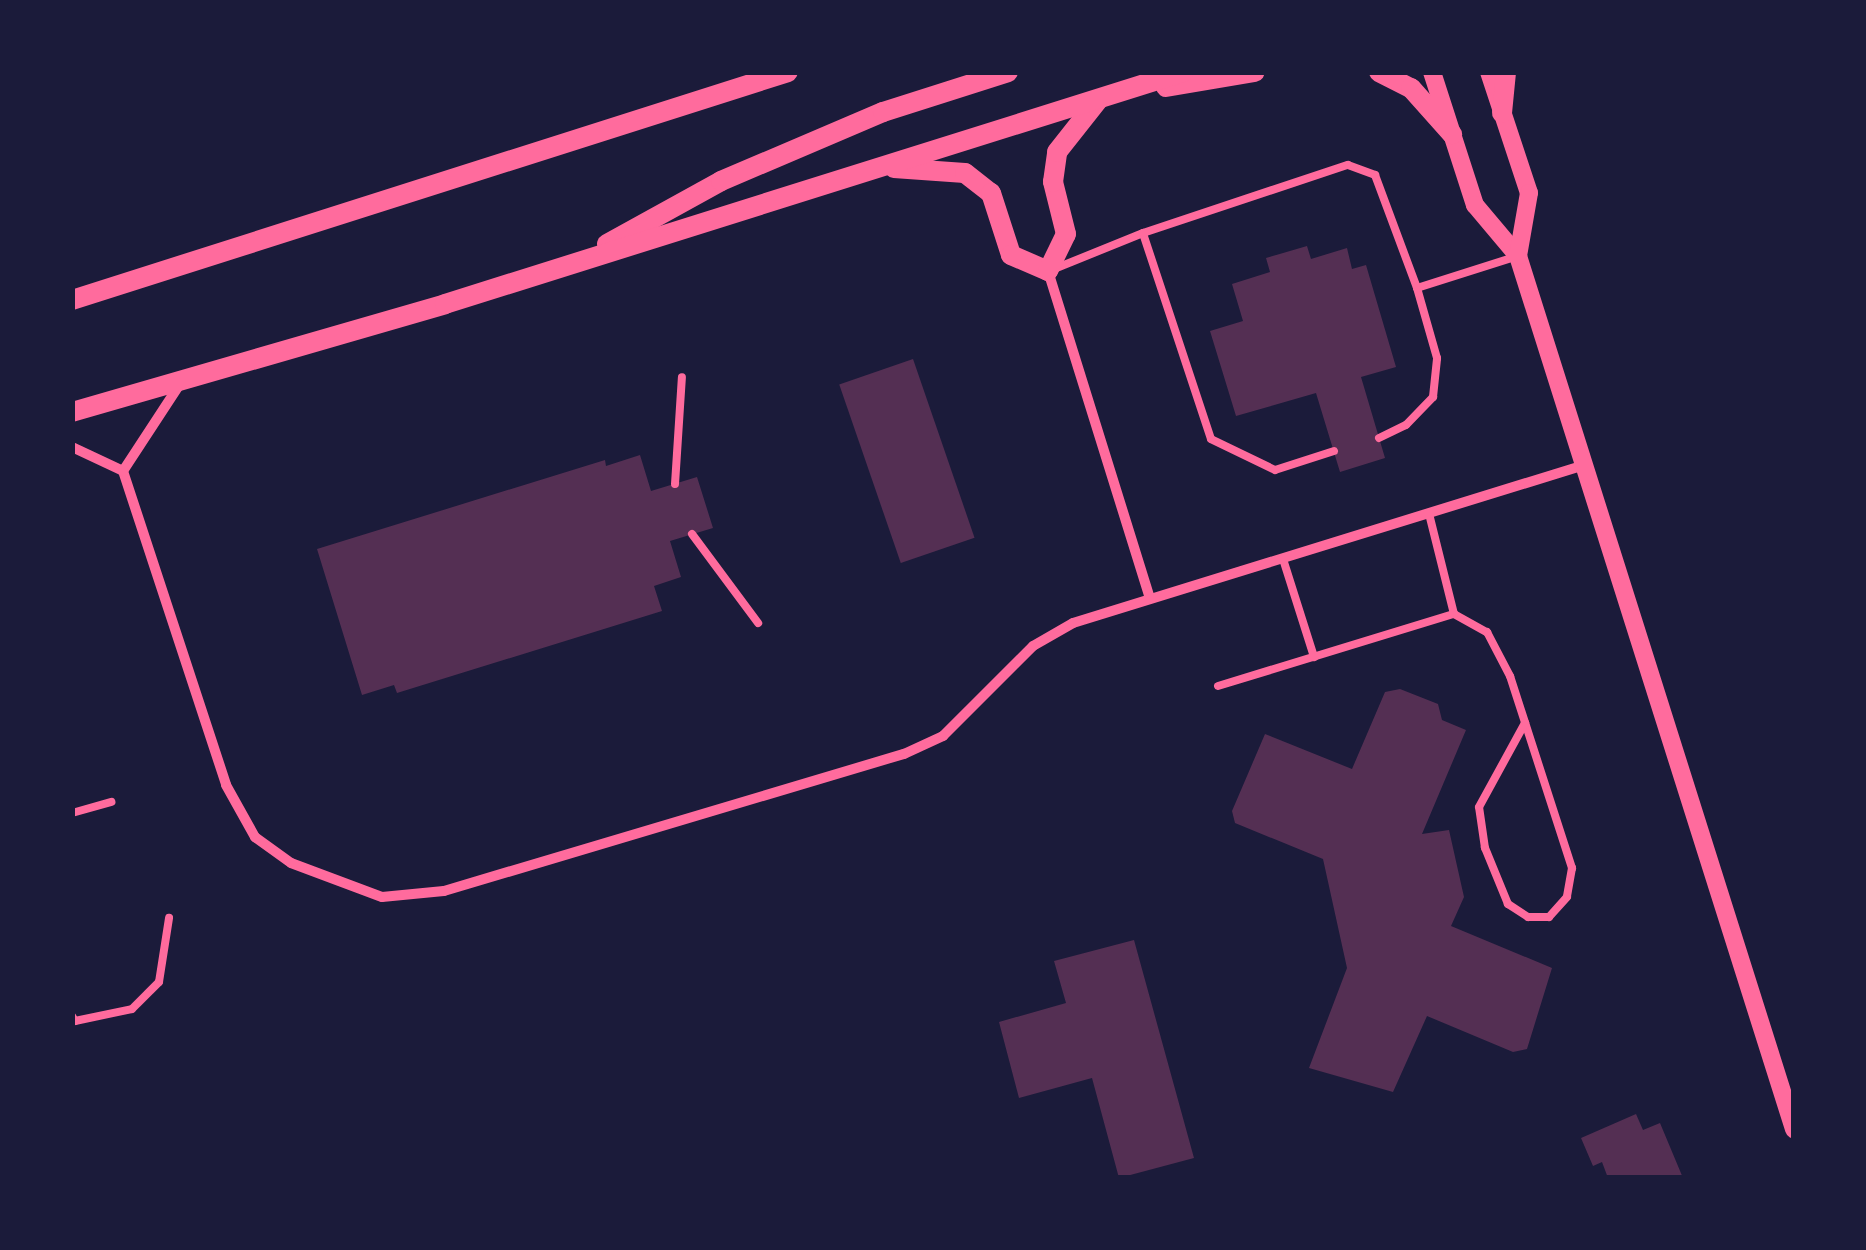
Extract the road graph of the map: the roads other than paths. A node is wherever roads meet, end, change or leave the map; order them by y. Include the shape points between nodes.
1 (788, 72) edge
2 (1008, 72) edge
3 (1182, 72) edge
4 (1255, 72) edge
5 (1379, 72) edge
6 (1432, 72) edge
7 (1489, 72) edge
8 (1506, 72) edge
9 (1100, 98) junction
10 (1502, 113) junction
11 (1452, 134) junction
12 (882, 167) junction
13 (1142, 234) junction
14 (1518, 256) junction
15 (570, 264) junction
16 (1048, 272) junction
17 (1418, 288) junction
18 (72, 300) edge
19 (682, 377) dead end
20 (182, 382) junction
21 (72, 412) edge
22 (1379, 438) dead end
23 (72, 447) edge
24 (1334, 451) dead end
25 (1580, 466) junction
26 (123, 471) junction
27 (676, 484) dead end
28 (1428, 514) junction
29 (692, 534) dead end
30 (1283, 559) junction
31 (1150, 599) junction
32 (1454, 614) junction
33 (758, 623) dead end
34 (1314, 657) junction
35 (1218, 686) dead end
36 (1525, 723) junction
37 (111, 802) dead end
38 (72, 813) edge
39 (169, 918) dead end
40 (72, 1016) edge
41 (1794, 1129) edge

1 - 18 main road
2 - 15 main road via 883,112 721,181
3 - 9 main road
4 - 9 main road
5 - 11 main road via 1411,88
6 - 11 street
7 - 10 street
8 - 10 main road
9 - 12 main road
9 - 16 main road via 1057,152 1054,182 1066,234
10 - 14 street via 1528,192
11 - 14 street via 1476,205
12 - 15 main road
12 - 16 main road via 965,173 991,193 1011,255
13 - 16 lane
13 - 17 lane via 1348,165 1374,175
13 - 24 lane via 1211,438 1276,470
14 - 17 lane
14 - 25 street
15 - 20 main road
16 - 31 street
17 - 22 lane via 1437,358 1433,397 1406,425
19 - 27 lane
20 - 21 main road
20 - 26 street
23 - 26 street
25 - 28 street
25 - 41 street
26 - 31 street via 226,784 255,837 291,863 382,897 444,892 904,754 943,736 1033,646 1072,623
28 - 30 street
28 - 32 lane
29 - 33 lane
30 - 31 street
30 - 34 lane
32 - 34 lane
32 - 36 lane via 1487,632
34 - 35 lane
36 - 36 lane via 1572,868 1567,898 1549,917 1528,917 1508,904 1486,848 1479,807
37 - 38 lane
39 - 40 lane via 159,982 132,1010 76,1021

